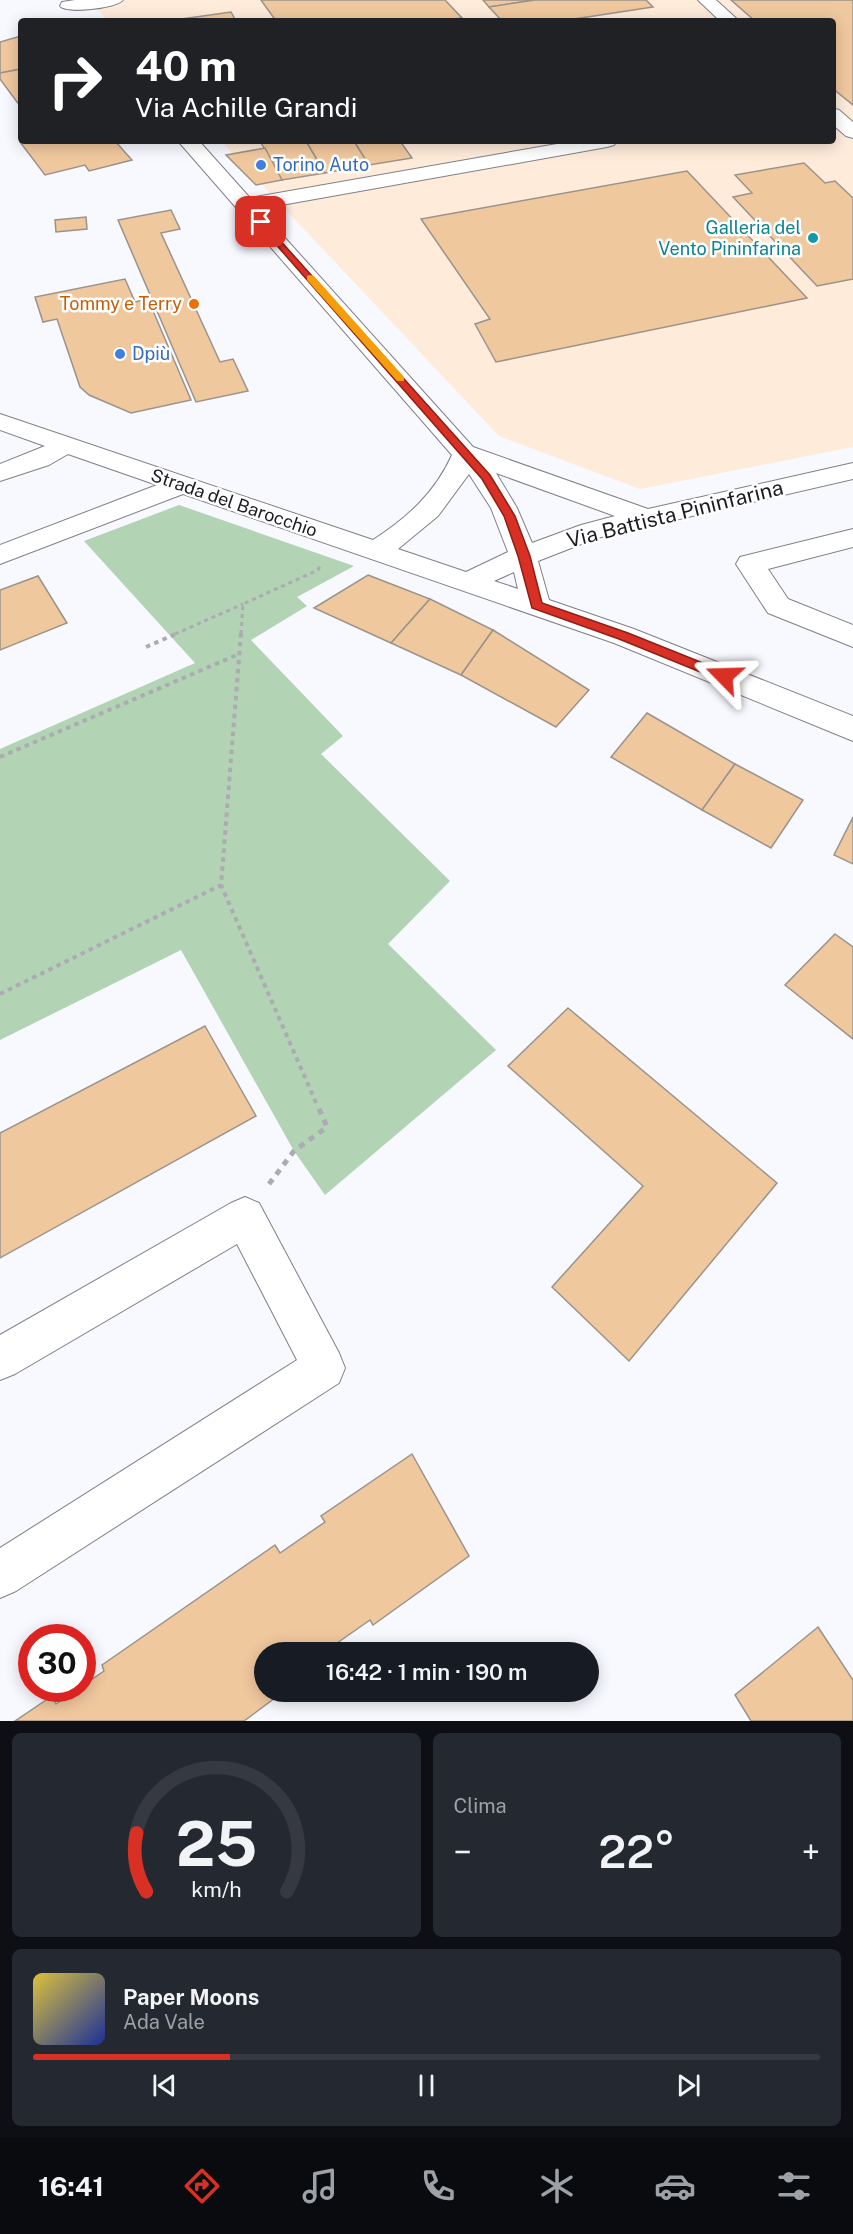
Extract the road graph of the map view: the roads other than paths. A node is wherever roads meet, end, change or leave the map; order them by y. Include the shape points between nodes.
1 (114, 0) edge
2 (706, 0) edge
3 (65, 3) edge
4 (78, 18) edge
5 (726, 18) edge
6 (836, 117) edge
7 (853, 132) edge
8 (191, 144) edge
9 (590, 144) edge
10 (246, 205) junction
11 (0, 422) edge
12 (66, 445) junction
13 (466, 453) junction
14 (853, 471) edge
15 (0, 473) edge
16 (181, 485) junction
17 (646, 518) junction
18 (853, 538) edge
19 (375, 551) junction
20 (0, 555) edge
21 (524, 556) junction
22 (468, 582) junction
23 (537, 605) junction
24 (853, 637) edge
25 (853, 729) edge
26 (0, 1359) edge
27 (0, 1575) edge

1 - 3 street
2 - 5 street
3 - 4 street
6 - 7 street
8 - 10 street
9 - 10 street
10 - 13 street
11 - 12 street, Strada del Barocchio
12 - 15 street
12 - 16 street, Strada del Barocchio
13 - 17 street
13 - 19 street via 440,500 412,527
13 - 21 street via 503,503
14 - 17 street, Via Battista Pininfarina
16 - 19 street, Strada del Barocchio
16 - 20 street
17 - 21 street, Via Battista Pininfarina via 590,531
18 - 24 street via 750,564 778,606
19 - 22 street, Strada del Barocchio
21 - 22 street, Via Battista Pininfarina
21 - 23 street
22 - 23 street, Strada del Barocchio
23 - 25 street, Strada del Barocchio via 631,638
26 - 27 street via 245,1217 324,1368

